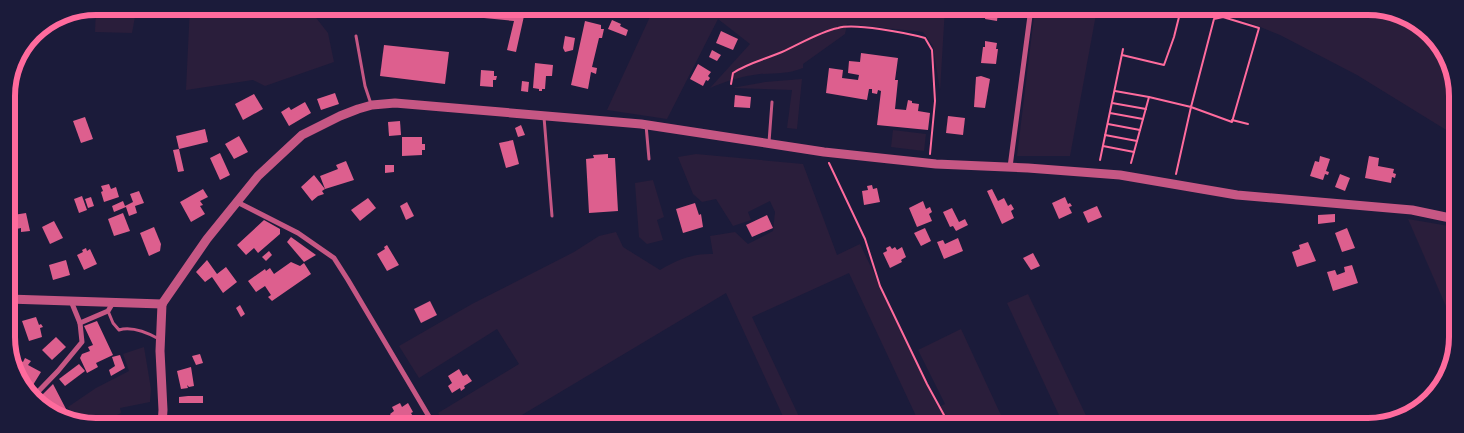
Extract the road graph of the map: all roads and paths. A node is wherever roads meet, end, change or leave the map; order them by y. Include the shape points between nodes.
1 (1030, 15) edge
2 (1180, 15) edge
3 (356, 36) dead end
4 (1123, 49) dead end
5 (1122, 55) junction
6 (731, 84) dead end
7 (1114, 91) junction
8 (1149, 97) junction
9 (772, 102) dead end
10 (1112, 102) junction
11 (372, 105) junction
12 (1191, 107) junction
13 (1146, 109) junction
14 (1110, 114) junction
15 (544, 117) junction
16 (1143, 119) junction
17 (1232, 120) junction
18 (646, 124) junction
19 (1108, 124) junction
20 (1248, 124) dead end
21 (1140, 130) junction
22 (1105, 135) junction
23 (1137, 141) junction
24 (769, 143) junction
25 (1103, 146) junction
26 (824, 152) junction
27 (1134, 152) junction
28 (650, 158) dead end
29 (1100, 160) dead end
30 (1130, 163) dead end
31 (929, 164) junction
32 (1010, 167) junction
33 (1175, 176) dead end
34 (237, 202) junction
35 (552, 216) dead end
36 (1449, 218) edge
37 (15, 299) edge
38 (70, 301) junction
39 (114, 301) junction
40 (162, 304) junction
41 (108, 311) junction
42 (80, 323) junction
43 (160, 339) junction
44 (38, 393) edge
45 (162, 418) edge
46 (430, 418) edge
47 (946, 418) edge

1 - 32 street
2 - 5 path via 1164,65
3 - 11 lane via 365,86
4 - 5 path
5 - 7 path
6 - 31 path via 733,73 742,66 838,28 848,26 910,33 925,38 932,50 935,101
7 - 8 path
7 - 10 path
8 - 12 path
8 - 13 path
9 - 24 lane
10 - 13 path
10 - 14 path
11 - 15 street via 395,103
11 - 34 street via 302,135 258,176
12 - 17 path
12 - 17 path via 1214,19 1223,17 1259,28
12 - 33 path
13 - 16 path
14 - 16 path
14 - 19 path
15 - 18 street
15 - 35 lane
16 - 21 path
17 - 20 path
18 - 24 street
18 - 28 lane
19 - 21 path
19 - 22 path
21 - 23 path
22 - 23 path
22 - 25 path
23 - 27 path
24 - 26 street
25 - 27 path
25 - 29 path
26 - 31 street
26 - 47 path via 865,239 880,286
27 - 30 path
31 - 32 street
32 - 36 street via 1120,175 1237,196 1412,210
34 - 40 street
34 - 46 street via 298,233 334,258
37 - 38 street
38 - 39 street
38 - 42 street
39 - 40 street
39 - 41 street
40 - 43 street
41 - 42 street
41 - 43 lane via 119,330 146,332
42 - 44 street via 82,342
43 - 45 street

